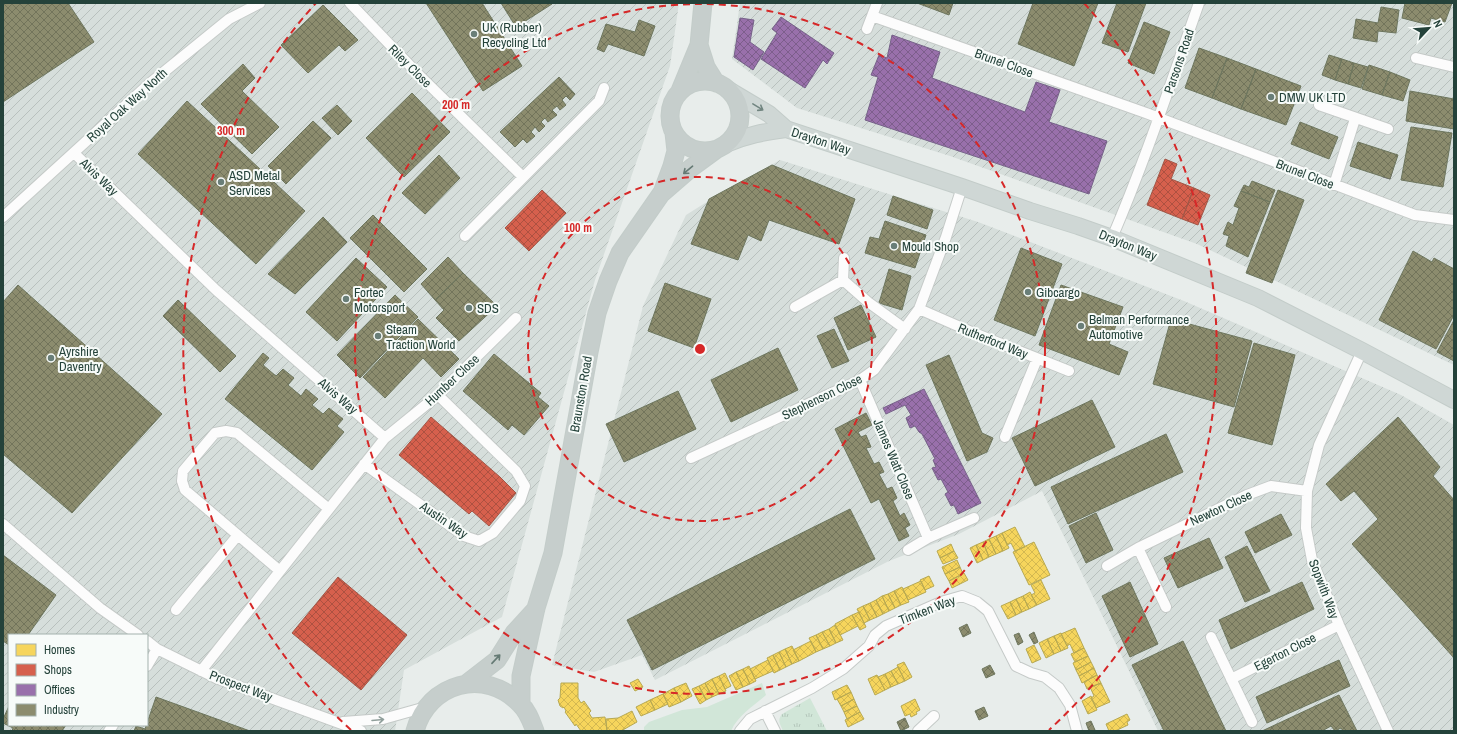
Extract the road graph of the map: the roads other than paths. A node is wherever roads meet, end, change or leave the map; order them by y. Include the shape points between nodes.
1 (260, 3) edge
2 (350, 3) edge
3 (703, 3) edge
4 (877, 3) edge
5 (1199, 3) edge
6 (872, 16) junction
7 (867, 29) dead end
8 (699, 45) junction
9 (1416, 58) dead end
10 (1454, 67) edge
11 (722, 86) junction
12 (604, 88) dead end
13 (680, 91) junction
14 (1319, 105) dead end
15 (1159, 118) junction
16 (1355, 119) junction
17 (786, 129) junction
18 (1388, 129) dead end
19 (674, 134) junction
20 (721, 147) junction
21 (74, 153) junction
22 (523, 177) junction
23 (1334, 185) junction
24 (962, 187) junction
25 (662, 194) junction
26 (3, 217) edge
27 (1454, 220) edge
28 (464, 236) dead end
29 (1112, 238) junction
30 (844, 258) dead end
31 (843, 280) junction
32 (795, 307) dead end
33 (919, 309) junction
34 (516, 318) dead end
35 (905, 329) junction
36 (1362, 351) junction
37 (1037, 359) junction
38 (1068, 371) dead end
39 (860, 380) junction
40 (438, 395) junction
41 (1454, 400) edge
42 (1005, 437) dead end
43 (385, 438) junction
44 (691, 458) dead end
45 (364, 464) junction
46 (1307, 491) junction
47 (329, 509) junction
48 (974, 518) dead end
49 (3, 524) edge
50 (238, 535) junction
51 (928, 538) junction
52 (1138, 548) junction
53 (908, 550) dead end
54 (1107, 566) dead end
55 (280, 571) junction
56 (1166, 607) dead end
57 (536, 608) junction
58 (176, 610) dead end
59 (1338, 625) junction
60 (137, 634) edge
61 (1211, 637) dead end
62 (148, 642) edge
63 (157, 649) junction
64 (148, 664) edge
65 (201, 671) junction
66 (1231, 679) junction
67 (466, 684) junction
68 (520, 704) junction
69 (426, 708) junction
70 (764, 711) junction
71 (934, 716) dead end
72 (339, 722) junction
73 (1252, 722) dead end
74 (361, 731) edge
75 (415, 731) edge
76 (535, 731) edge
77 (740, 731) edge
78 (775, 731) edge
79 (918, 731) edge
80 (1077, 731) edge
81 (1388, 731) edge

1 - 21 street, Royal Oak Way North via 225,22 149,84
2 - 22 street, Riley Close
3 - 8 highway
4 - 6 street
5 - 15 street, Parsons Road
6 - 7 street
6 - 15 street, Brunel Close
8 - 11 highway via 706,67
8 - 13 highway
9 - 10 street
11 - 13 highway via 707,81 697,82
11 -> 17 main road, Drayton Way via 769,114
11 - 20 highway via 734,96 740,117 734,137
12 - 22 street via 599,101
13 - 19 highway via 670,111 670,123
14 - 16 street
15 - 23 street, Brunel Close
15 - 29 street
16 - 18 street
16 - 23 street
17 - 20 main road, Drayton Way via 744,136
17 - 24 main road, Drayton Way
19 - 20 highway via 693,149 707,151
19 - 25 highway, Braunston Road via 674,160
20 -> 25 highway, Braunston Road via 691,168
21 - 26 street, Royal Oak Way North
21 - 43 street, Alvis Way via 216,290
22 - 28 street
23 - 27 street, Brunel Close via 1415,215
24 - 29 main road, Drayton Way
24 - 33 street, Stephenson Close
25 - 57 highway, Braunston Road via 620,253 597,313 553,553
29 - 36 main road, Drayton Way via 1258,298
30 - 31 street
31 - 32 street
31 - 35 street
33 - 35 street, Stephenson Close
33 - 37 street, Rutherford Way
34 - 40 street, Humber Close
35 - 39 street, Stephenson Close via 874,370
36 - 41 main road, Drayton Way
36 - 46 street, Sopwith Way via 1319,444
37 - 38 street, Rutherford Way
37 - 42 street
39 - 44 street, Stephenson Close
39 - 51 street, James Watt Close
40 - 43 street, Humber Close
40 - 45 street, Austin Way via 516,471 525,486 520,501 493,533 479,541 464,536
43 - 45 street
45 - 47 street
46 - 52 street, Newton Close via 1271,486
46 - 59 street, Sopwith Way via 1306,528 1312,560
47 - 50 street via 237,433 215,433 183,471 182,481 185,490
47 - 55 street
48 - 51 street
49 - 60 street via 100,608
50 - 55 street
50 - 58 street
51 - 53 street
52 - 54 street, Newton Close
52 - 56 street
55 - 65 street
67 -> 57 highway, Braunston Road via 497,660 514,633
57 - 68 highway, Braunston Road via 522,676
59 - 66 street, Egerton Close
59 - 81 street, Sopwith Way
61 - 66 street
62 - 63 street, Prospect Way
63 - 64 street
63 - 65 street, Prospect Way
65 - 72 street, Prospect Way
66 - 73 street
67 - 68 highway via 486,684 505,691
67 - 69 highway via 444,692
68 - 76 highway
72 -> 69 street, Prospect Way via 383,719
69 - 75 highway
70 - 77 street, Timken Way via 750,719
70 - 78 street
70 - 80 street, Timken Way via 812,688 843,669 869,646 875,635 886,626 941,602 962,596 977,602 988,611 1016,666 1045,677 1059,688 1070,705
71 - 79 street
72 - 74 street, Prospect Way

